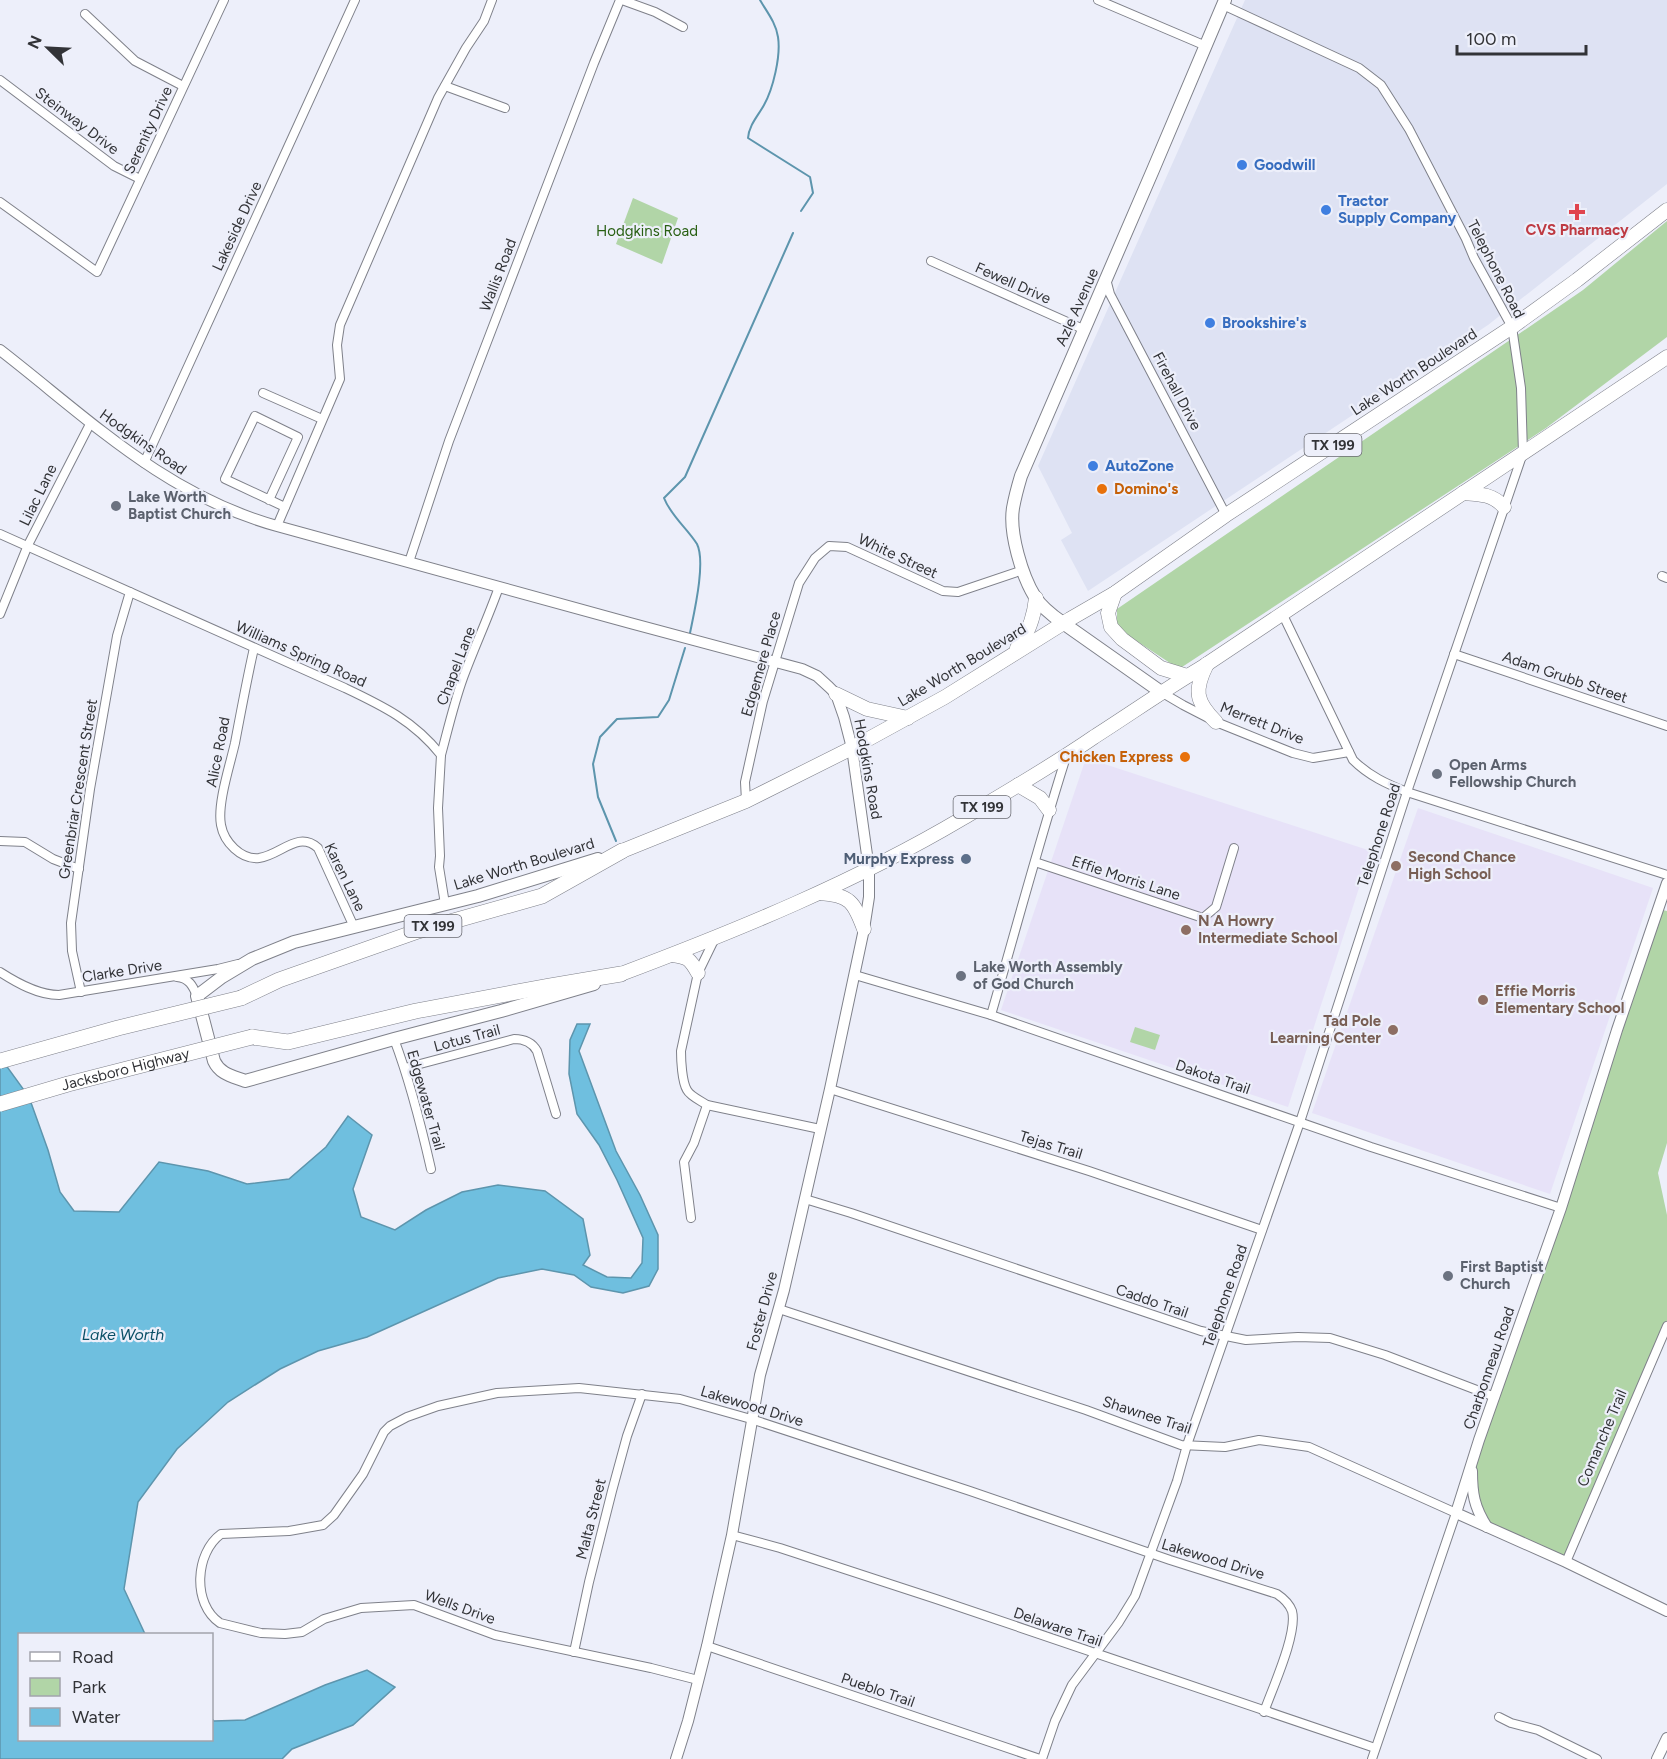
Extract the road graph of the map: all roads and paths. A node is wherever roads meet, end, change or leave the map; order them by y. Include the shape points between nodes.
1 (224, 0) edge
2 (355, 0) edge
3 (492, 0) edge
4 (621, 0) edge
5 (1098, 0) edge
6 (1224, 3) edge
7 (85, 14) dead end
8 (683, 27) dead end
9 (1206, 46) junction
10 (0, 80) edge
11 (183, 86) junction
12 (445, 86) junction
13 (505, 108) dead end
14 (140, 179) junction
15 (0, 202) edge
16 (1667, 210) edge
17 (931, 261) dead end
18 (1106, 279) junction
19 (1512, 327) junction
20 (1083, 329) junction
21 (0, 350) edge
22 (1667, 357) edge
23 (263, 393) dead end
24 (322, 419) junction
25 (90, 424) junction
26 (1523, 453) junction
27 (144, 463) junction
28 (1463, 494) junction
29 (269, 500) junction
30 (285, 507) junction
31 (1504, 507) junction
32 (1226, 515) junction
33 (277, 526) junction
34 (0, 534) edge
35 (28, 545) junction
36 (829, 546) joint
37 (409, 562) junction
38 (1023, 570) junction
39 (499, 587) junction
40 (130, 592) junction
41 (1115, 593) junction
42 (1036, 598) junction
43 (1282, 613) junction
44 (0, 614) edge
45 (1063, 623) junction
46 (254, 648) junction
47 (1014, 654) junction
48 (1454, 654) junction
49 (774, 660) junction
50 (1207, 664) junction
51 (1187, 676) junction
52 (1161, 692) junction
53 (836, 694) junction
54 (908, 718) junction
55 (1216, 722) junction
56 (1667, 726) edge
57 (852, 748) junction
58 (1349, 752) junction
59 (1067, 754) junction
60 (441, 755) junction
61 (1018, 785) junction
62 (1407, 792) junction
63 (746, 801) junction
64 (1049, 810) junction
65 (0, 841) edge
66 (1234, 848) dead end
67 (622, 851) junction
68 (243, 855) joint
69 (1035, 862) junction
70 (80, 869) junction
71 (869, 869) junction
72 (1667, 875) edge
73 (1667, 884) edge
74 (818, 893) junction
75 (445, 904) junction
76 (354, 927) junction
77 (864, 929) junction
78 (715, 938) junction
79 (673, 955) junction
80 (252, 959) junction
81 (0, 972) edge
82 (698, 973) junction
83 (621, 974) junction
84 (855, 975) junction
85 (170, 977) junction
86 (81, 992) junction
87 (197, 996) junction
88 (991, 1016) junction
89 (394, 1039) junction
90 (0, 1061) edge
91 (405, 1068) junction
92 (830, 1089) junction
93 (0, 1104) edge
94 (707, 1105) junction
95 (556, 1114) dead end
96 (1300, 1122) junction
97 (820, 1129) junction
98 (431, 1169) dead end
99 (805, 1199) junction
100 (1561, 1208) junction
101 (691, 1218) dead end
102 (1262, 1230) junction
103 (778, 1309) junction
104 (1667, 1326) edge
105 (1225, 1337) junction
106 (642, 1394) junction
107 (1495, 1397) junction
108 (751, 1419) junction
109 (1187, 1445) junction
110 (1472, 1461) junction
111 (1455, 1513) junction
112 (1487, 1527) junction
113 (732, 1535) junction
114 (1149, 1553) junction
115 (1566, 1562) junction
116 (1667, 1611) edge
117 (215, 1620) joint
118 (707, 1646) junction
119 (574, 1652) junction
120 (1095, 1654) junction
121 (698, 1680) junction
122 (1264, 1712) junction
123 (1499, 1718) dead end
124 (1667, 1738) edge
125 (1376, 1748) junction
126 (676, 1759) edge
127 (1041, 1759) edge
128 (1372, 1759) edge
129 (1597, 1759) edge
130 (1657, 1759) edge

1 - 11 street, Serenity Drive
2 - 27 street, Lakeside Drive
3 - 12 street via 484,21
4 - 8 street
4 - 37 street, Wallis Road via 448,441
5 - 9 street
6 - 9 main road, Azle Avenue
6 - 19 street, Telephone Road via 1359,69 1381,85 1409,129
7 - 11 street via 135,61
9 - 18 main road, Azle Avenue
10 - 14 street, Steinway Drive via 114,166
11 - 14 street, Serenity Drive
12 - 13 street
12 - 24 street via 340,325 340,379
14 - 15 street, Serenity Drive via 97,272
16 - 19 highway, Lake Worth Boulevard / TX 199
17 - 20 street, Fewell Drive
18 - 20 main road, Azle Avenue
18 - 32 street, Firehall Drive via 1110,294
19 - 26 street, Telephone Road via 1521,388
19 - 32 highway, Lake Worth Boulevard / TX 199
20 - 38 main road, Azle Avenue via 1021,476 1013,510 1014,539
21 - 25 street, Hodgkins Road
22 - 26 highway, TX 199
23 - 24 street
24 - 30 street
25 - 27 street, Hodgkins Road
25 - 35 street, Lilac Lane
26 - 28 highway, TX 199
26 - 31 street, Telephone Road
27 - 33 street, Hodgkins Road via 208,501
28 - 31 highway via 1489,496
28 - 43 highway, TX 199
29 - 29 street via 225,479 255,416 298,437
29 - 30 street
30 - 33 street
31 - 48 street, Telephone Road
32 - 41 highway, Lake Worth Boulevard / TX 199
33 - 37 street, Hodgkins Road
34 - 35 street, Williams Spring Road
35 - 40 street, Williams Spring Road
35 - 44 street, Lilac Lane
36 - 38 street, White Street via 847,548 943,591 958,592
36 - 49 street, Edgemere Place via 815,558 799,583
37 - 39 street, Hodgkins Road
38 - 42 main road, Azle Avenue
39 - 49 street, Hodgkins Road
39 - 60 street, Chapel Lane via 463,678
40 - 46 street, Williams Spring Road
40 - 70 street, Greenbriar Crescent Street via 117,636
41 - 45 highway, Lake Worth Boulevard / TX 199
41 - 51 highway via 1108,613 1111,627 1161,668
42 - 45 main road, Azle Avenue
42 - 47 highway via 1030,626
43 - 50 highway, TX 199
43 - 58 street
45 - 47 highway, Lake Worth Boulevard / TX 199
45 - 52 main road, Merrett Drive
46 - 60 street, Williams Spring Road via 387,708 421,732
46 - 68 street, Alice Road via 220,817 224,834
47 - 54 highway, Lake Worth Boulevard / TX 199
48 - 56 street, Adam Grubb Street
48 - 62 street, Telephone Road
49 - 53 street, Hodgkins Road via 817,676
49 - 63 street, Edgemere Place via 745,782
50 - 51 highway, TX 199
50 - 55 highway via 1200,679 1199,700
51 - 52 highway, TX 199
52 - 55 street, Merrett Drive
52 - 59 highway, TX 199
53 - 54 highway via 867,709
53 - 57 street, Hodgkins Road
54 - 57 highway, Lake Worth Boulevard / TX 199
55 - 58 street, Merrett Drive via 1305,757
57 - 63 highway, Lake Worth Boulevard / TX 199
57 - 71 street, Hodgkins Road
58 - 62 street via 1362,770
59 - 61 highway, TX 199
59 - 64 street
60 - 75 street via 439,867
61 - 64 highway via 1040,798
61 - 71 highway, TX 199
62 - 72 street
62 - 96 street, Telephone Road
63 - 67 highway, Lake Worth Boulevard / TX 199
64 - 69 street
65 - 70 street via 25,842
66 - 69 street, Effie Morris Lane via 1216,907 1203,918
67 - 75 main road, Lake Worth Boulevard / TX 199
67 - 90 highway, TX 199, bridge via 542,896 418,931 279,980 241,998
68 - 76 street, Karen Lane via 258,858 279,852 295,841 313,843
69 - 88 street
70 - 86 street, Greenbriar Crescent Street via 71,933
71 - 74 highway, TX 199
71 - 77 street, Foster Drive
73 - 100 street, Charbonneau Road
74 - 77 highway via 834,894 851,902
74 - 78 highway, TX 199
75 - 76 main road, Lake Worth Boulevard / TX 199
76 - 80 main road, Lake Worth Boulevard / TX 199 via 294,942
77 - 84 street, Foster Drive
78 - 79 highway, TX 199
78 - 82 street
79 - 82 highway via 691,961
79 - 83 highway, TX 199
80 - 85 street, Clarke Drive
80 - 87 main road, Lake Worth Boulevard / TX 199
81 - 86 street, Clarke Drive via 51,995
82 - 94 street via 681,1060 686,1089
83 - 89 main road, TX 199
83 - 93 highway, Jacksboro Highway / TX 199, bridge via 416,1011 288,1042 252,1037
84 - 88 street, Dakota Trail
84 - 92 street, Foster Drive
85 - 86 street, Clarke Drive
85 - 87 street via 188,980
87 - 89 main road, TX 199 via 217,1067 245,1081
88 - 96 street, Dakota Trail
89 - 91 street, Edgewater Trail
91 - 95 street, Lotus Trail via 521,1039 537,1051
91 - 98 street, Edgewater Trail
92 - 97 street, Foster Drive
92 - 102 street, Tejas Trail
94 - 97 street
94 - 101 street via 684,1162
96 - 100 street, Dakota Trail
96 - 102 street, Telephone Road
97 - 99 street, Foster Drive
99 - 103 street, Foster Drive
99 - 105 street, Caddo Trail
100 - 107 street, Charbonneau Road
102 - 105 street, Telephone Road
103 - 108 street, Foster Drive
103 - 109 street, Shawnee Trail
104 - 115 street, Comanche Trail
105 - 107 street, Caddo Trail via 1330,1338
105 - 109 street, Telephone Road
106 - 108 street, Lakewood Drive via 680,1398
106 - 117 street, Lakewood Drive via 579,1388 497,1393 406,1417 384,1432 363,1474 323,1525 289,1531 225,1533 214,1539 200,1576 204,1600
106 - 119 street, Malta Street via 612,1491
107 - 110 street, Charbonneau Road
108 - 113 street, Foster Drive
108 - 114 street, Lakewood Drive
109 - 111 street, Shawnee Trail via 1225,1447 1259,1440 1309,1447
109 - 114 street, Telephone Road
110 - 111 street, Charbonneau Road
110 - 112 street via 1472,1493
111 - 112 street, Shawnee Trail
111 - 125 street, Charbonneau Road
112 - 115 street, Shawnee Trail
113 - 118 street, Foster Drive
113 - 120 street, Delaware Trail
114 - 120 street, Telephone Road via 1135,1596
114 - 122 street, Lakewood Drive via 1285,1599 1293,1617 1290,1640
115 - 116 street, Shawnee Trail
117 - 119 street, Wells Drive via 261,1633 293,1633 361,1608 414,1605 495,1635
118 - 121 street, Foster Drive
118 - 127 street, Pueblo Trail
119 - 121 street, Wells Drive
120 - 122 street, Delaware Trail
120 - 127 street, Telephone Road via 1063,1701
121 - 126 street, Foster Drive
122 - 125 street, Delaware Trail
123 - 129 street via 1538,1730
124 - 130 street
125 - 128 street, Charbonneau Road

